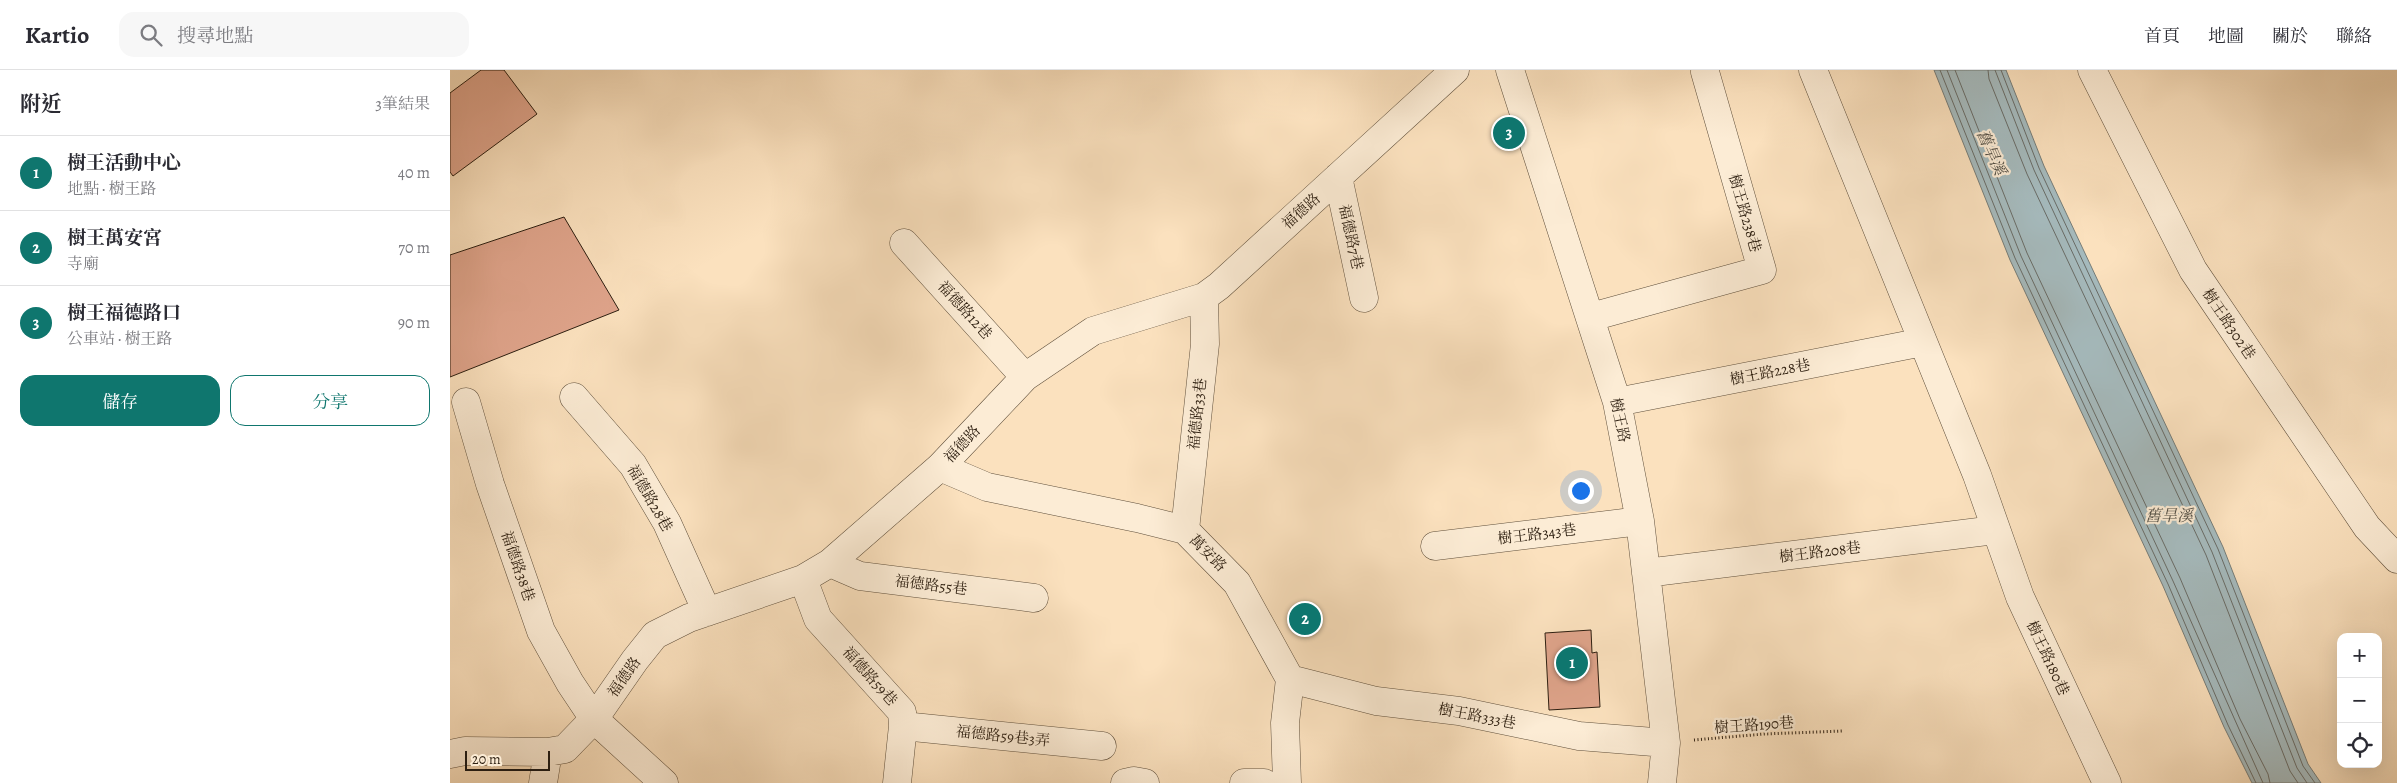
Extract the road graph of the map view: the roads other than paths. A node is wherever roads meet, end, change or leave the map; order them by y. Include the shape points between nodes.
1 (1455, 70) edge
2 (1510, 70) edge
3 (1813, 70) edge
4 (2092, 70) edge
5 (1705, 72) dead end
6 (1338, 177) junction
7 (904, 243) dead end
8 (1204, 297) junction
9 (1364, 298) dead end
10 (1590, 317) junction
11 (1923, 342) junction
12 (1026, 377) junction
13 (574, 397) dead end
14 (466, 402) dead end
15 (1617, 402) junction
16 (940, 467) junction
17 (1640, 521) junction
18 (1185, 530) junction
19 (1995, 530) junction
20 (1435, 546) dead end
21 (2397, 559) edge
22 (830, 564) junction
23 (1646, 573) junction
24 (803, 579) junction
25 (1034, 598) dead end
26 (707, 612) junction
27 (1290, 680) junction
28 (594, 719) junction
29 (903, 726) junction
30 (1666, 743) junction
31 (1102, 746) dead end
32 (548, 752) junction
33 (450, 754) edge
34 (543, 783) edge
35 (664, 783) edge
36 (897, 783) edge
37 (1125, 783) edge
38 (1145, 783) edge
39 (1244, 783) edge
40 (1264, 783) edge
41 (1287, 783) edge
42 (1662, 783) edge
43 (2107, 783) edge

1 - 6 street, 福德路
2 - 10 street, 樹王路
3 - 11 street, 樹王路180巷
4 - 21 street, 樹王路302巷 via 2193,270 2367,527
5 - 10 street, 樹王路238巷 via 1762,270
6 - 8 street, 福德路
6 - 9 street, 福德路7巷
7 - 12 street, 福德路12巷
8 - 12 street, 福德路 via 1092,331
8 - 18 street, 福德路33巷 via 1205,344
10 - 15 street, 樹王路
11 - 15 street, 樹王路228巷
11 - 19 street, 樹王路180巷 via 1977,475
12 - 16 street, 福德路
13 - 26 street, 福德路28巷 via 633,465 667,523
14 - 28 street, 福德路38巷 via 490,484 541,631
15 - 17 street, 樹王路
16 - 18 street, 萬安路 via 987,487
16 - 22 street, 福德路
17 - 20 street, 樹王路343巷
17 - 23 street, 樹王路
18 - 27 street, 萬安路 via 1237,583
19 - 23 street, 樹王路208巷
19 - 43 street, 樹王路180巷 via 2020,597
22 - 24 street, 福德路
22 - 25 street, 福德路55巷 via 860,576
23 - 30 street, 樹王路
24 - 26 street, 福德路
24 - 29 street, 福德路59巷 via 818,619 902,712
26 - 28 street, 福德路 via 655,635
27 - 30 street, 樹王路333巷 via 1376,701 1459,710 1579,736
27 - 41 street via 1285,724
28 - 32 street, 福德路 via 565,749
28 - 35 street, 福德路38巷
29 - 31 street, 福德路59巷3弄
29 - 36 street, 福德路59巷
30 - 42 street, 樹王路
32 - 33 street, 福德路 via 465,751
32 - 34 street
37 - 38 street
39 - 40 street

